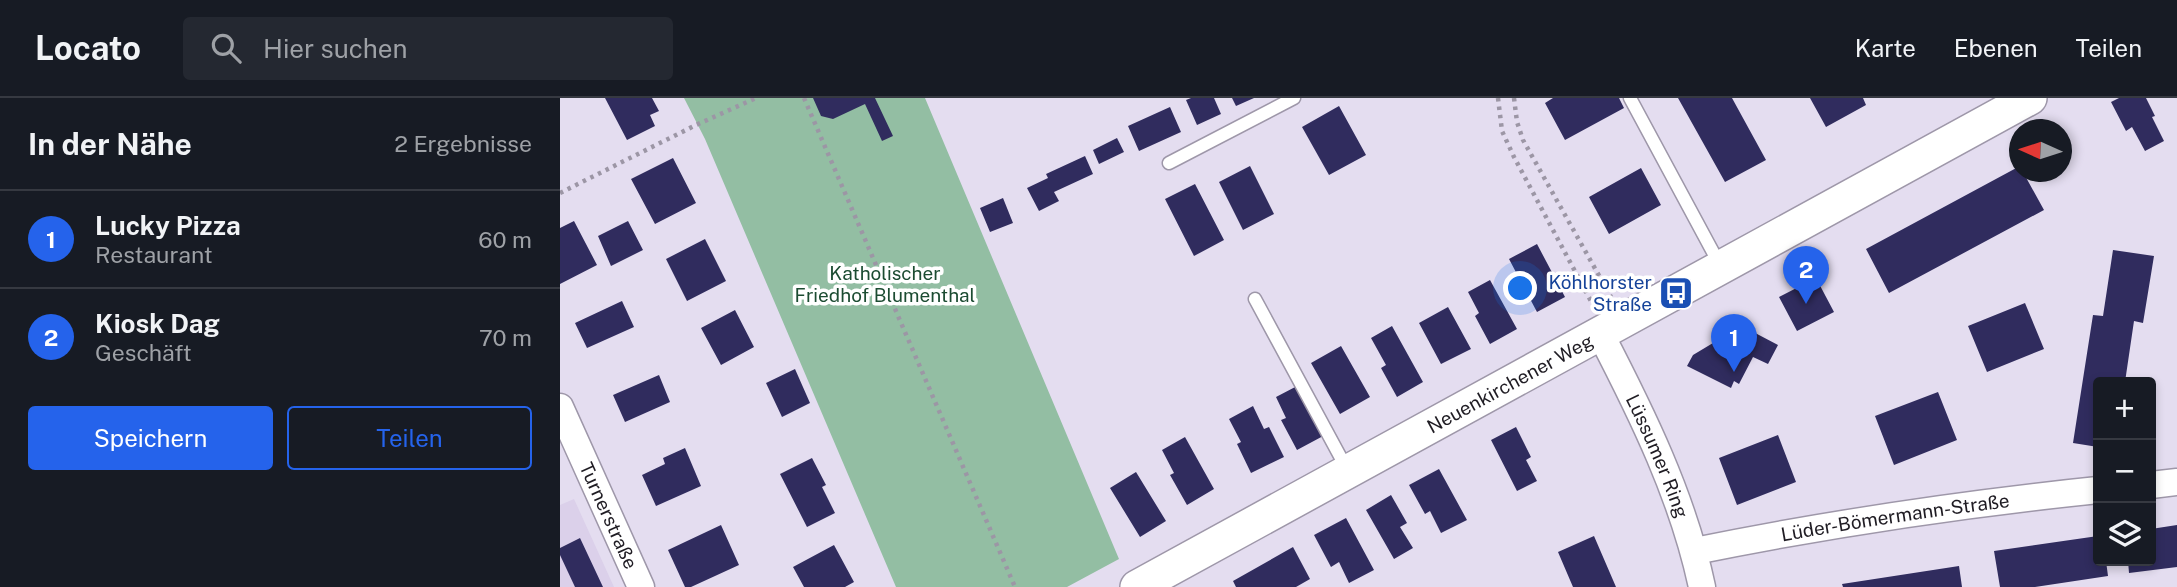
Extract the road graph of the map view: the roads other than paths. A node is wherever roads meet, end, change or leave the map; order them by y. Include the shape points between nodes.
1 (1294, 98) edge
2 (1630, 98) edge
3 (2030, 98) edge
4 (1169, 163) dead end
5 (1722, 269) junction
6 (1255, 299) dead end
7 (1612, 326) junction
8 (560, 407) edge
9 (1348, 471) junction
10 (2177, 482) edge
11 (2156, 484) edge
12 (2093, 491) edge
13 (1695, 551) junction
14 (641, 587) edge
15 (1137, 587) edge
16 (1702, 587) edge

1 - 4 lane
2 - 5 lane
3 - 5 street, Neuenkirchener Weg
5 - 7 street, Neuenkirchener Weg
6 - 9 lane
7 - 9 street, Neuenkirchener Weg
7 - 13 street, Lüssumer Ring
8 - 14 street, Turnerstraße
9 - 15 street, Neuenkirchener Weg
10 - 11 street
12 - 13 street, Lüder-Bömermann-Straße via 1809,528
13 - 16 street, Lüssumer Ring

